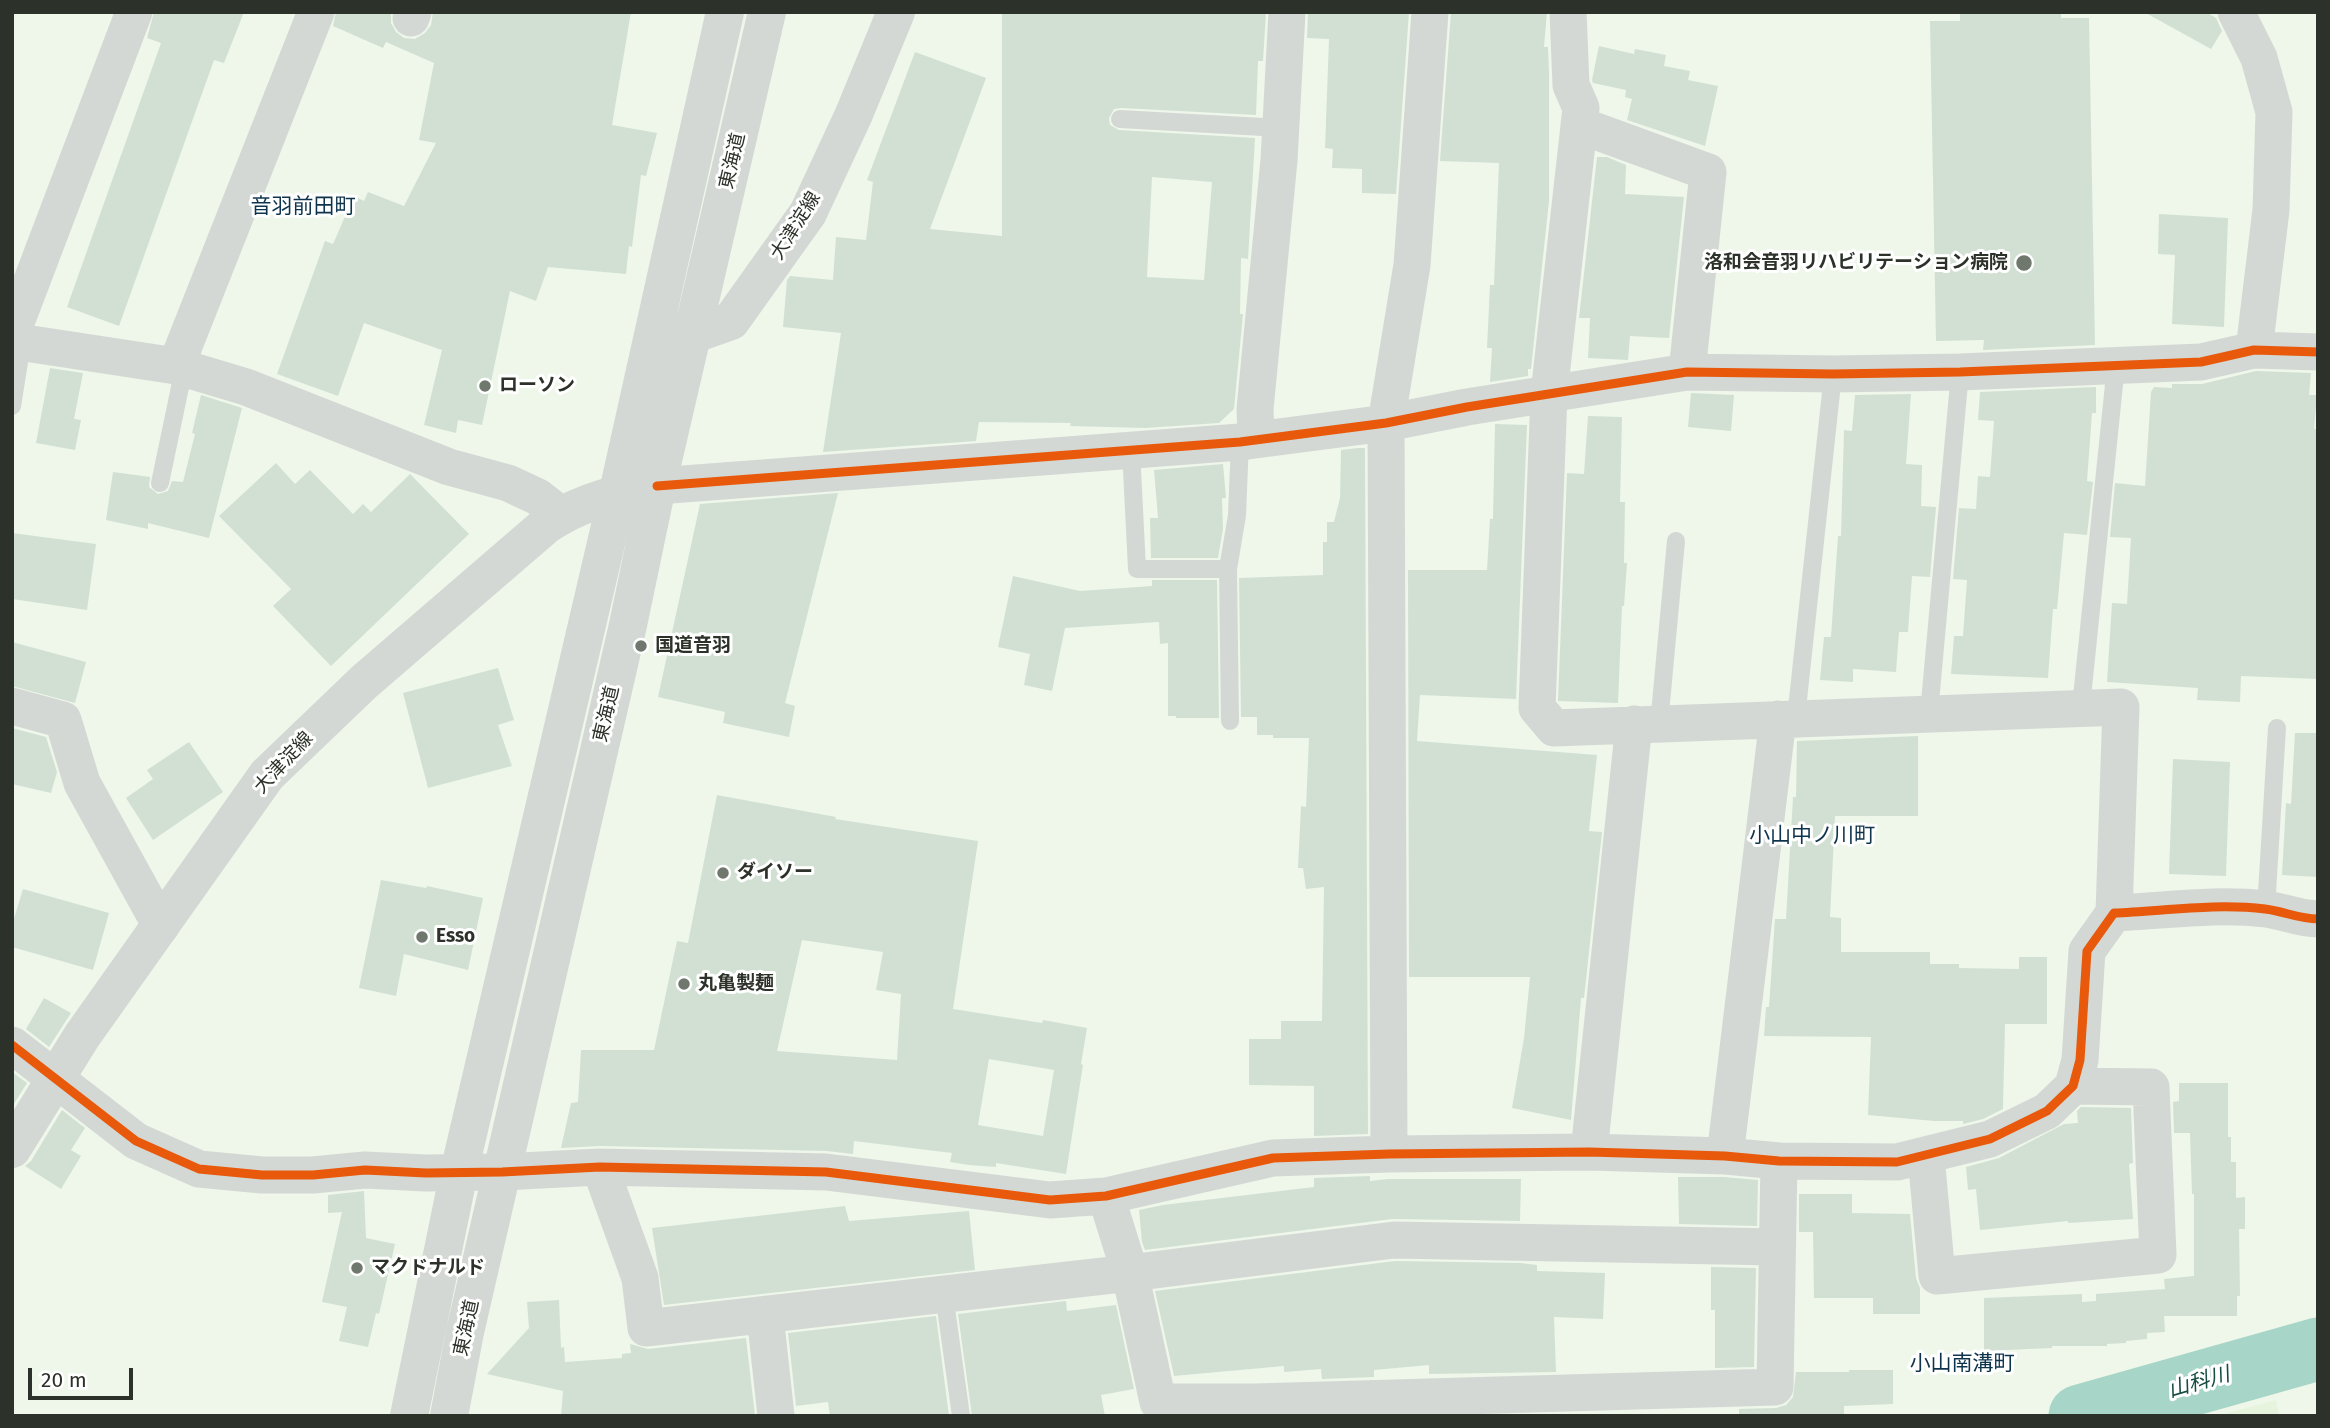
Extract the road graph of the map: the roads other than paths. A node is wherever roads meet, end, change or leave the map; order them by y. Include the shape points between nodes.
1 (134, 12) edge
2 (316, 12) edge
3 (724, 12) edge
4 (767, 12) edge
5 (896, 12) edge
6 (1287, 12) edge
7 (1430, 12) edge
8 (1568, 12) edge
9 (2236, 12) edge
10 (1120, 120) dead end
11 (1579, 125) junction
12 (1281, 128) junction
13 (655, 326) junction
14 (694, 334) junction
15 (15, 339) edge
16 (2254, 350) junction
17 (2318, 352) edge
18 (2116, 365) junction
19 (180, 367) junction
20 (1687, 372) junction
21 (1960, 372) junction
22 (1833, 374) junction
23 (1549, 394) junction
24 (12, 406) edge
25 (1386, 423) junction
26 (1248, 440) junction
27 (1131, 450) junction
28 (160, 483) dead end
29 (657, 486) junction
30 (618, 492) junction
31 (561, 515) junction
32 (1676, 541) dead end
33 (1228, 569) junction
34 (12, 706) edge
35 (2081, 707) junction
36 (1929, 713) junction
37 (1787, 719) junction
38 (1230, 721) dead end
39 (1647, 724) junction
40 (2277, 728) dead end
41 (2266, 909) junction
42 (2114, 914) junction
43 (2318, 919) edge
44 (161, 926) junction
45 (12, 1045) edge
46 (55, 1080) junction
47 (2073, 1086) junction
48 (12, 1149) edge
49 (1588, 1152) junction
50 (1388, 1153) junction
51 (1725, 1156) junction
52 (1926, 1156) junction
53 (1779, 1161) junction
54 (600, 1167) junction
55 (459, 1172) junction
56 (502, 1172) junction
57 (1106, 1196) junction
58 (1777, 1247) junction
59 (1130, 1273) junction
60 (944, 1294) junction
61 (765, 1315) junction
62 (1569, 1404) edge
63 (409, 1416) edge
64 (449, 1416) edge
65 (776, 1416) edge
66 (961, 1416) edge

1 - 15 street
2 - 19 street
3 - 13 main road, 東海道
4 - 14 main road, 東海道
5 - 14 main road, 大津淀線 via 808,213 731,321
6 - 12 street
7 - 25 street via 1412,265
8 - 11 street via 1571,85 1581,108
9 - 16 street via 2259,58 2274,113 2271,210
10 - 12 lane
11 - 20 street via 1709,172
11 - 23 street
12 - 26 street via 1255,409
13 - 14 main road
13 - 30 main road, 東海道
14 - 29 main road, 東海道
15 - 19 street
15 - 24 lane
16 - 17 street
16 - 18 street via 2202,362
18 - 21 street
18 - 35 lane
19 - 28 lane
19 - 31 street via 246,387 449,467 508,483 538,497
20 - 22 street
20 - 23 street
21 - 22 street
21 - 36 lane
22 - 37 lane
23 - 25 street
23 - 39 street via 1537,708 1554,728
25 - 26 street
25 - 50 street
26 - 27 street
26 - 33 lane
27 - 29 street
27 - 33 lane via 1137,569
29 - 30 main road, 大津淀線
29 - 56 main road, 東海道
30 - 31 main road, 大津淀線
30 - 55 main road, 東海道
31 - 44 main road, 大津淀線 via 363,682 267,775
32 - 39 lane
33 - 38 lane
34 - 44 street via 63,720 82,783
35 - 36 street
35 - 42 street via 2121,707
36 - 37 street
37 - 39 street
37 - 51 street
39 - 49 street
40 - 41 lane
41 - 42 street
41 - 43 street
42 - 47 street via 2087,951 2080,1060
44 - 46 main road, 大津淀線
45 - 46 street
46 - 48 main road, 大津淀線
46 - 55 street via 136,1141 199,1169 262,1175
47 - 52 street via 2047,1111 1990,1139
47 - 52 street via 2151,1087 2158,1255 1937,1276
49 - 50 street
49 - 51 street
50 - 57 street via 1273,1158
51 - 53 street
52 - 53 street via 1897,1162
53 - 58 street
54 - 56 street
54 - 57 street via 826,1172 1050,1200
54 - 61 street via 640,1278 646,1328
55 - 56 street
55 - 63 main road, 東海道
56 - 64 main road, 東海道
57 - 59 street
58 - 59 street via 1394,1240
58 - 62 street via 1774,1387
59 - 60 street
59 - 62 street via 1158,1402
60 - 61 street
60 - 66 lane
61 - 65 street

